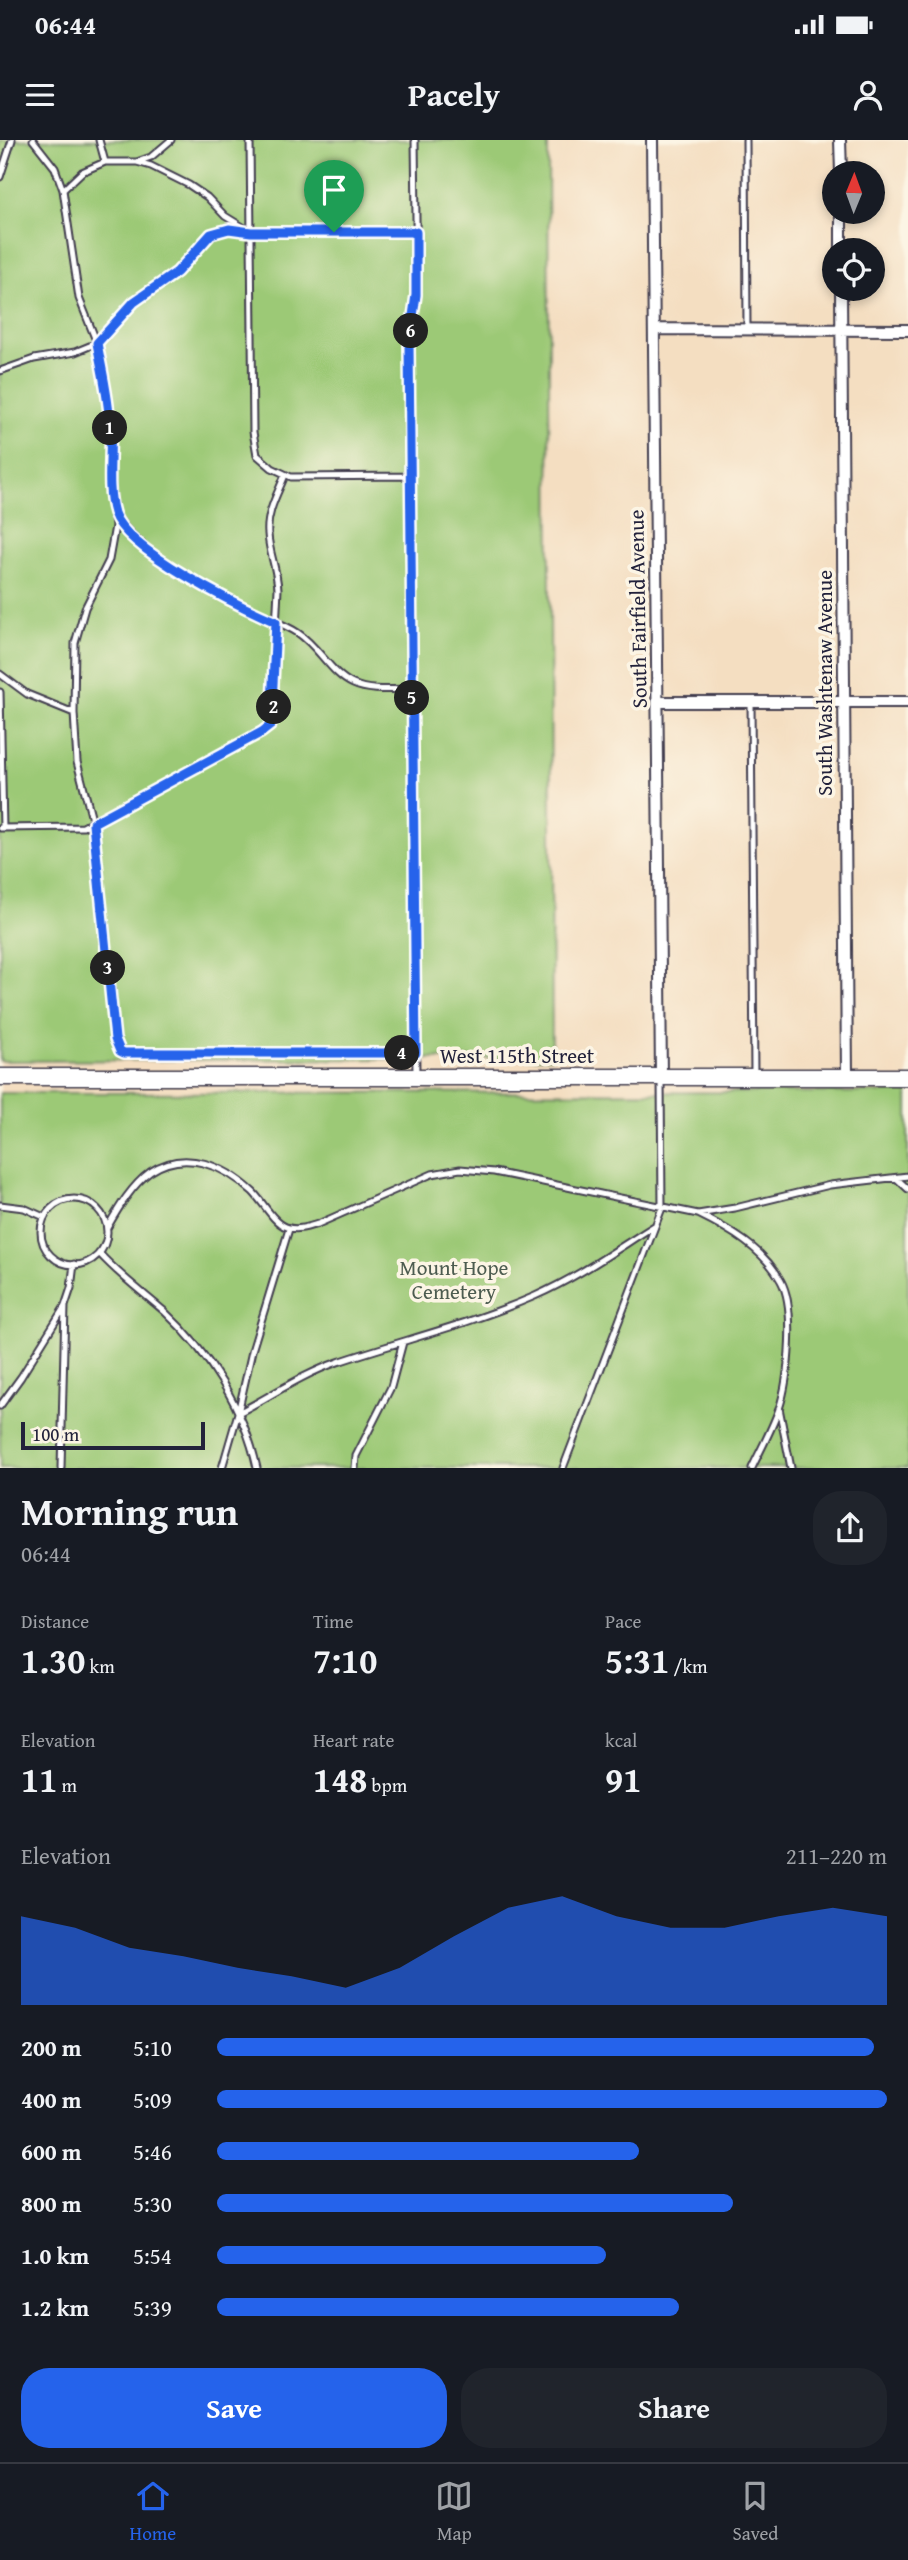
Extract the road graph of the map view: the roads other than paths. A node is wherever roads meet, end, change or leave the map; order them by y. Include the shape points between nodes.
1 (12, 140) edge
2 (33, 140) edge
3 (99, 140) edge
4 (171, 140) edge
5 (250, 140) edge
6 (415, 140) edge
7 (653, 140) edge
8 (746, 140) edge
9 (840, 140) edge
10 (841, 161) edge
11 (105, 162) junction
12 (137, 162) junction
13 (0, 177) edge
14 (63, 190) junction
15 (251, 232) junction
16 (416, 232) junction
17 (841, 301) edge
18 (654, 329) junction
19 (747, 330) junction
20 (842, 330) junction
21 (908, 330) edge
22 (97, 343) junction
23 (0, 371) edge
24 (285, 475) junction
25 (410, 476) junction
26 (114, 514) junction
27 (276, 622) junction
28 (0, 674) edge
29 (412, 689) junction
30 (0, 692) edge
31 (658, 702) junction
32 (751, 702) junction
33 (845, 702) junction
34 (908, 702) edge
35 (74, 713) junction
36 (93, 823) junction
37 (2, 828) edge
38 (416, 1053) junction
39 (0, 1077) edge
40 (416, 1077) junction
41 (661, 1077) junction
42 (754, 1077) junction
43 (847, 1077) junction
44 (908, 1077) edge
45 (908, 1177) edge
46 (896, 1178) junction
47 (908, 1189) edge
48 (0, 1205) edge
49 (662, 1208) junction
50 (698, 1214) junction
51 (44, 1217) junction
52 (654, 1226) junction
53 (107, 1228) junction
54 (289, 1229) junction
55 (99, 1253) junction
56 (74, 1265) junction
57 (65, 1306) junction
58 (403, 1342) junction
59 (0, 1406) edge
60 (779, 1408) junction
61 (239, 1413) junction
62 (61, 1468) edge
63 (222, 1468) edge
64 (257, 1468) edge
65 (355, 1468) edge
66 (564, 1468) edge
67 (752, 1468) edge
68 (791, 1468) edge

1 - 13 lane
2 - 14 lane via 55,168
3 - 11 lane
4 - 12 lane via 152,157
5 - 15 lane
6 - 16 lane
7 - 18 street, South Fairfield Avenue
8 - 19 lane
9 - 10 street
11 - 12 lane
11 - 14 lane via 82,172
12 - 15 lane via 189,185
14 - 22 lane via 79,298
15 - 16 lane
15 - 22 lane via 229,229 211,234 177,272 134,302
15 - 24 lane via 253,441 257,455
16 - 25 lane via 416,295 409,344
17 - 20 street, South Washtenaw Avenue
18 - 19 street
18 - 31 street, South Fairfield Avenue
19 - 20 street
20 - 21 street
20 - 33 street, South Washtenaw Avenue
22 - 23 lane
22 - 26 lane via 108,408
24 - 25 lane
24 - 27 lane via 268,524 277,573
25 - 29 lane
26 - 27 lane via 135,539 172,567
26 - 35 lane via 109,559 85,608 75,643
27 - 29 lane via 301,635 355,685
27 - 36 lane via 271,725
28 - 35 lane via 27,694
29 - 38 lane
30 - 37 lane
31 - 32 street
31 - 41 street, South Fairfield Avenue
32 - 33 street
32 - 42 lane
33 - 34 street
33 - 43 street, South Washtenaw Avenue
35 - 36 lane via 77,762
36 - 37 lane via 74,829
36 - 38 lane via 115,1039 120,1051
38 - 40 lane
39 - 40 street, West 115th Street
40 - 41 street, West 115th Street
41 - 42 street, West 115th Street
41 - 49 lane
42 - 43 street, West 115th Street
43 - 44 street, West 115th Street
45 - 46 lane
46 - 47 lane
46 - 50 lane via 830,1185
48 - 51 lane
49 - 50 lane
49 - 52 lane
49 - 54 lane via 460,1169 432,1174 318,1224
50 - 60 lane via 748,1244 782,1282 788,1299 789,1343
51 - 53 lane via 59,1202 80,1199 98,1209
51 - 56 lane via 41,1238 46,1249
52 - 58 lane via 534,1297
52 - 66 lane
53 - 54 lane via 151,1172 197,1161 230,1173
53 - 55 lane
54 - 61 lane via 252,1351
55 - 56 lane
55 - 61 lane via 188,1337
56 - 57 lane
57 - 59 lane
57 - 62 lane
58 - 61 lane via 309,1374
58 - 65 lane via 391,1387 356,1456
60 - 67 lane
60 - 68 lane
61 - 63 lane
61 - 64 lane

